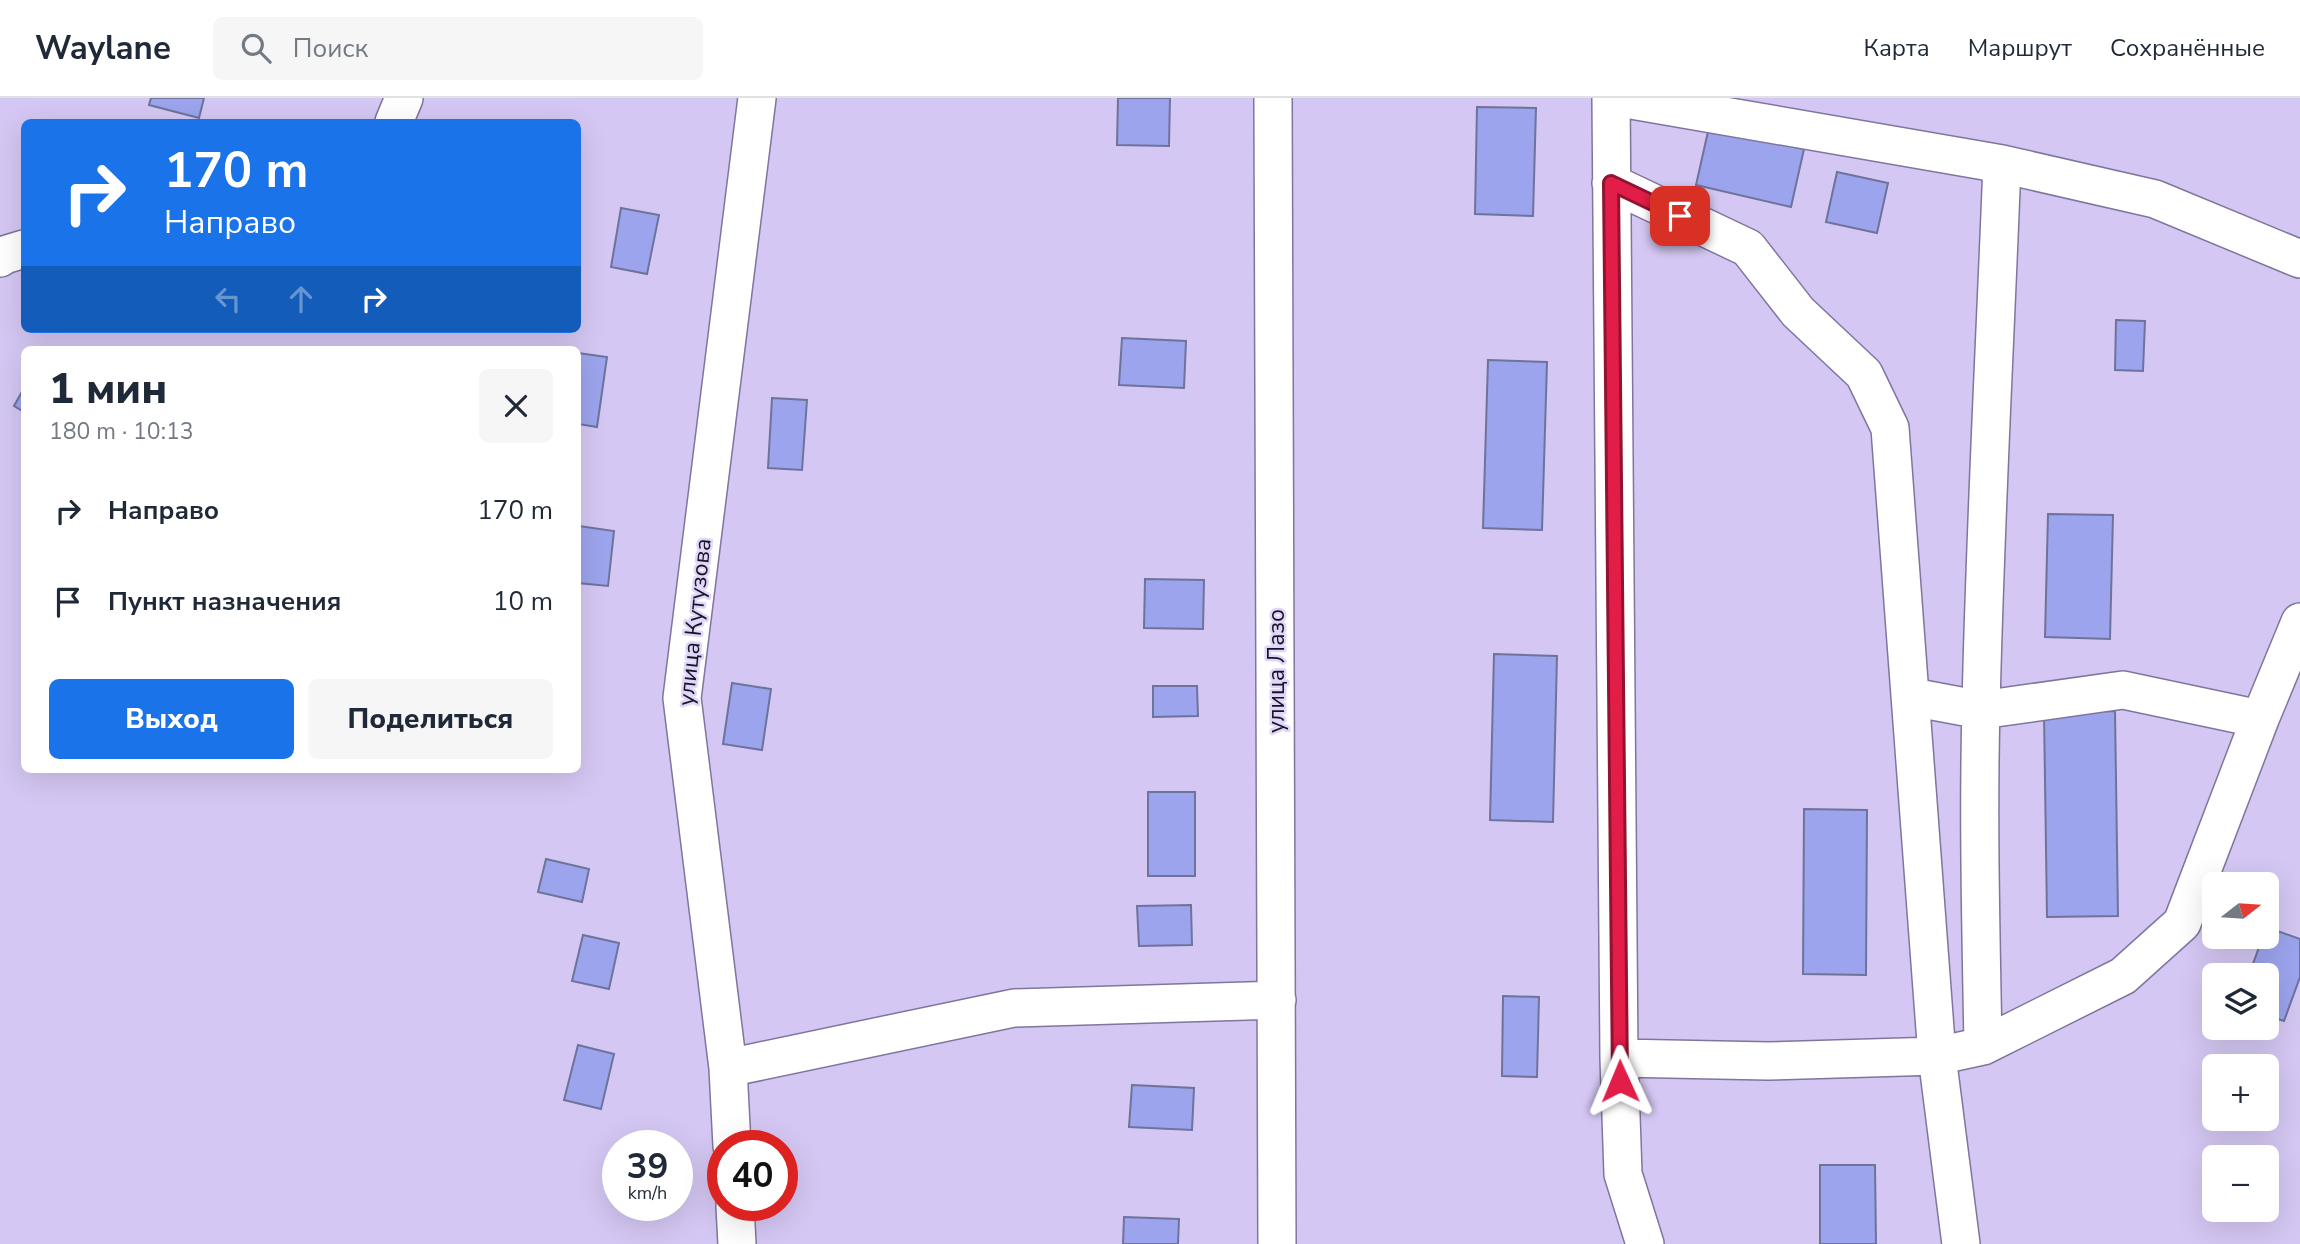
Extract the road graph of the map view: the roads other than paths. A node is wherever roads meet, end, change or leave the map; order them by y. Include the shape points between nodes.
1 (404, 98) edge
2 (757, 98) edge
3 (1273, 98) edge
4 (1611, 98) edge
5 (1620, 98) edge
6 (395, 119) edge
7 (2002, 164) junction
8 (1611, 183) junction
9 (21, 250) edge
10 (0, 258) edge
11 (2300, 259) edge
12 (2300, 622) edge
13 (1912, 697) junction
14 (1981, 710) junction
15 (2260, 719) junction
16 (1278, 1000) junction
17 (1983, 1045) junction
18 (1937, 1056) junction
19 (1619, 1058) junction
20 (728, 1068) junction
21 (731, 1130) edge
22 (736, 1221) edge
23 (737, 1244) edge
24 (1277, 1244) edge
25 (1645, 1244) edge
26 (1961, 1244) edge

1 - 6 street
2 - 20 street, улица Кутузова via 682,698
3 - 16 street, улица Лазо
4 - 8 street
5 - 7 street
7 - 11 street via 2155,199
7 - 14 street
8 - 13 street via 1748,248 1798,312 1864,374 1890,428
8 - 19 street
9 - 10 street
12 - 15 street
13 - 14 street
13 - 18 street
14 - 15 street via 2123,690
14 - 17 street
15 - 17 street via 2182,923 2123,976
16 - 20 street via 1014,1008
16 - 24 street, улица Лазо
17 - 18 street
18 - 19 street via 1768,1061
18 - 26 street
19 - 25 street via 1623,1174
20 - 21 street, улица Кутузова
22 - 23 street

